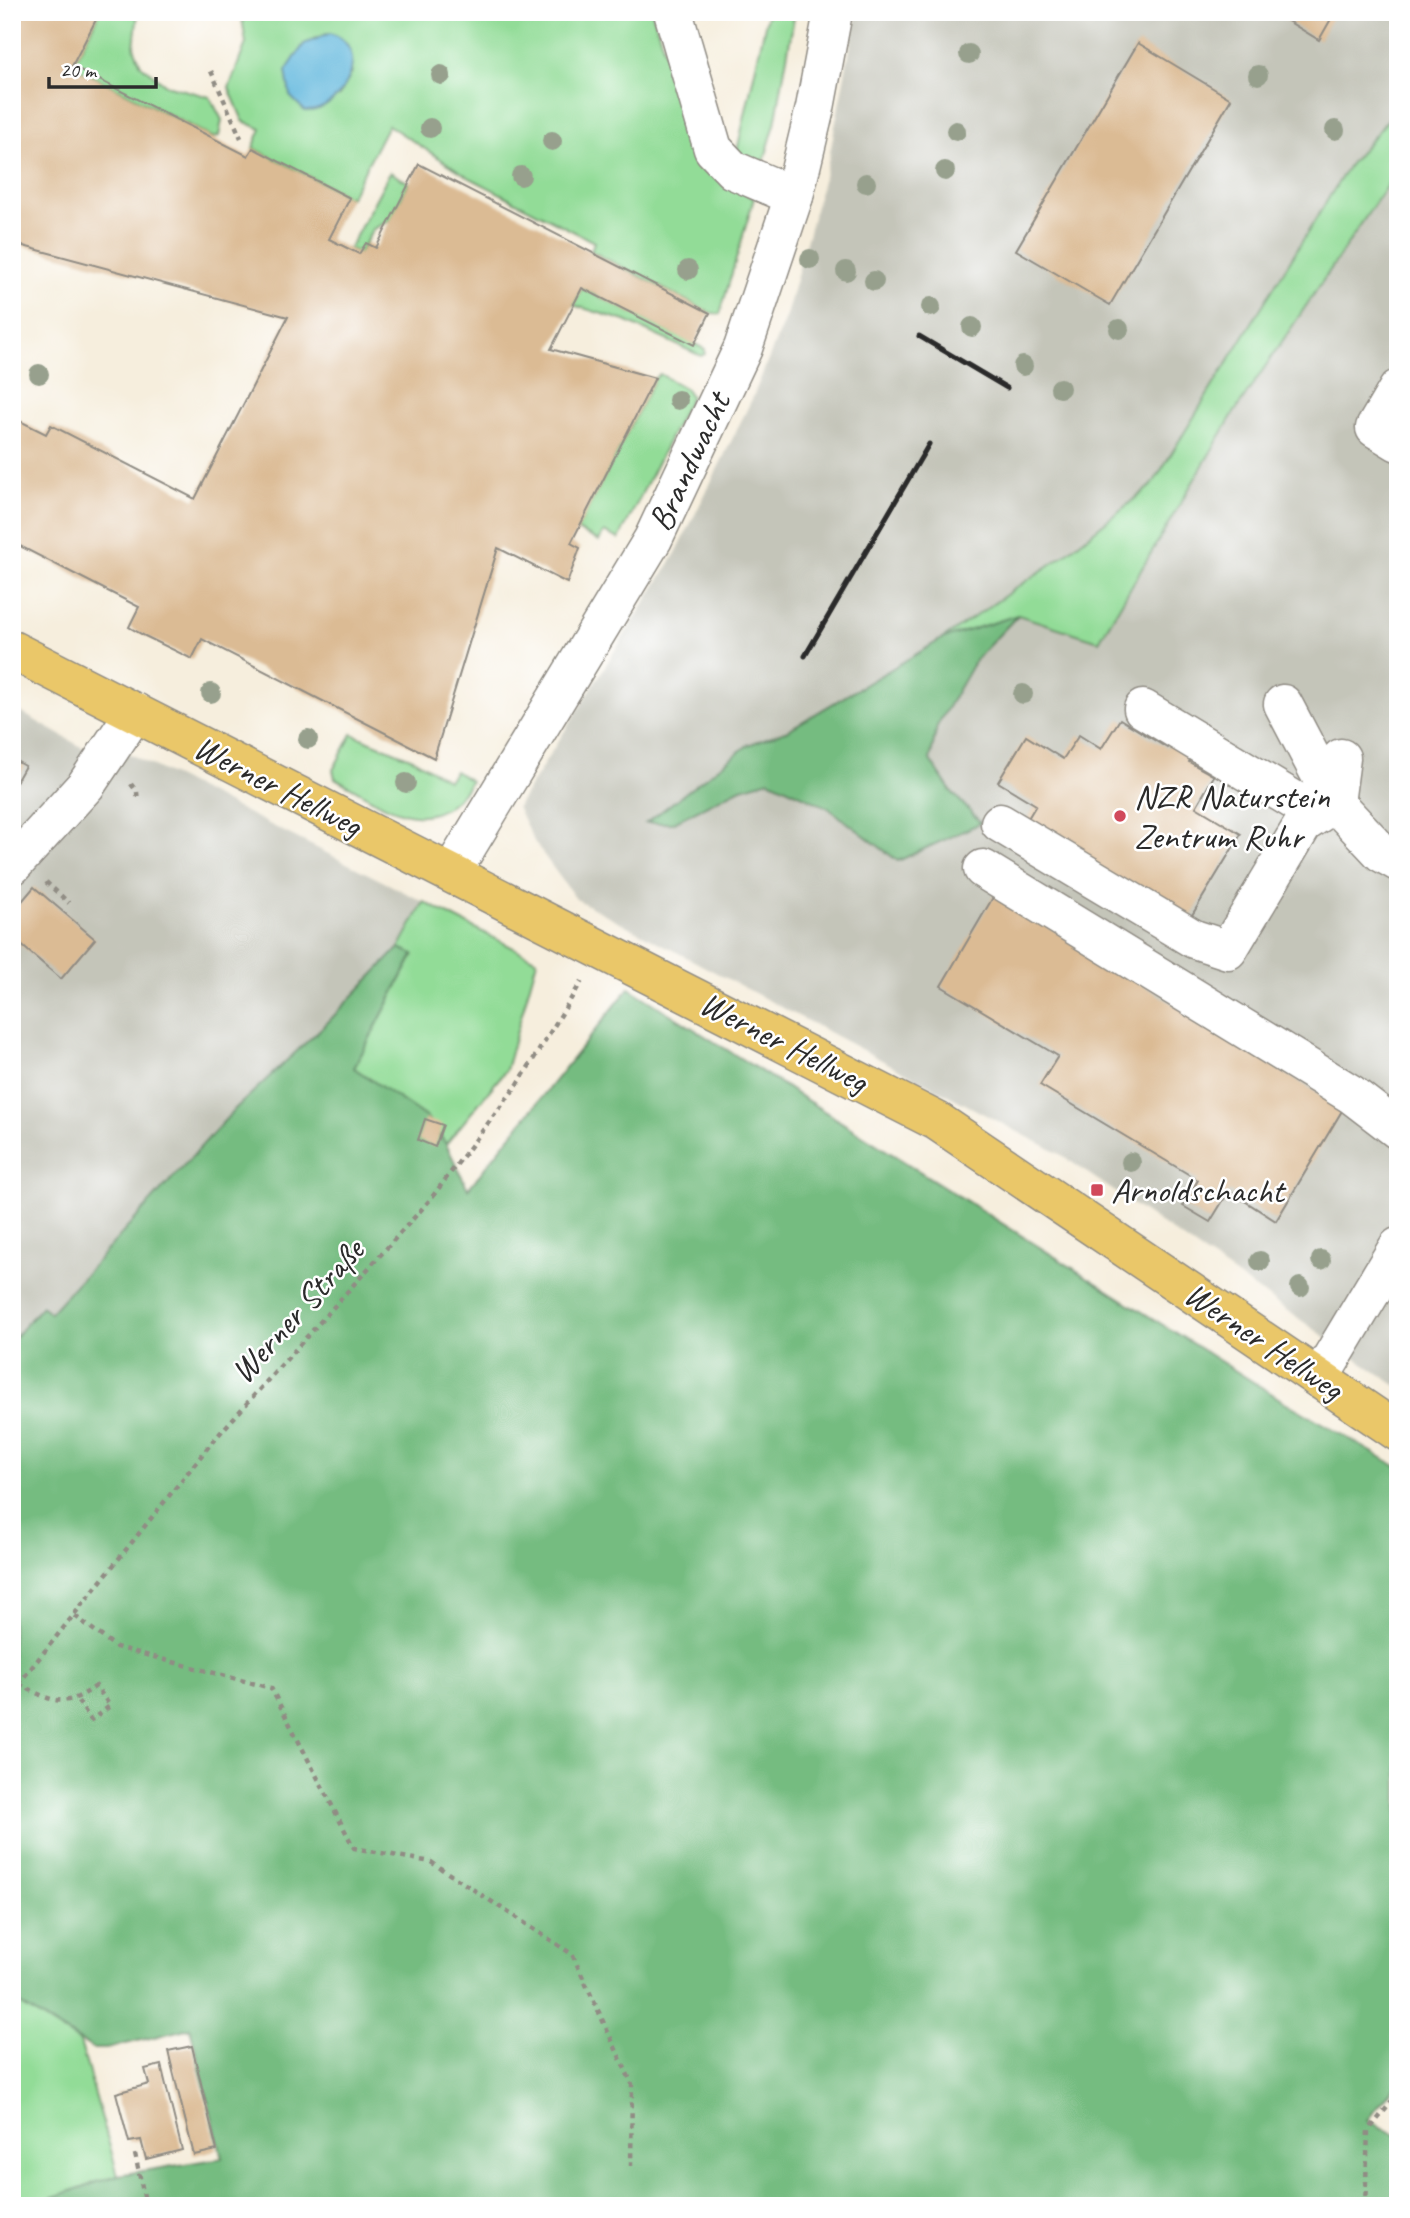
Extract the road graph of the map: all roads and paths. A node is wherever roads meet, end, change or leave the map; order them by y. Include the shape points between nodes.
1 (673, 12) edge
2 (833, 12) edge
3 (211, 71) dead end
4 (241, 138) dead end
5 (794, 196) junction
6 (1398, 389) edge
7 (1398, 442) edge
8 (12, 650) edge
9 (1283, 704) dead end
10 (1143, 709) dead end
11 (135, 712) junction
12 (1341, 758) dead end
13 (1335, 803) junction
14 (1000, 823) dead end
15 (1398, 862) edge
16 (12, 866) edge
17 (983, 869) dead end
18 (451, 873) junction
19 (600, 950) junction
20 (1398, 1130) edge
21 (1398, 1247) edge
22 (1319, 1379) junction
23 (1398, 1432) edge
24 (75, 1616) junction
25 (19, 1684) junction
26 (12, 1692) edge
27 (77, 1700) junction
28 (1398, 2094) edge
29 (135, 2154) dead end
30 (631, 2166) dead end
31 (146, 2206) edge
32 (1365, 2206) edge

1 - 5 street via 712,149 733,170
2 - 5 street, Brandwacht
3 - 4 path
5 - 18 street, Brandwacht via 743,348 653,539
6 - 7 street via 1375,428
8 - 11 main road, Werner Hellweg
9 - 13 street
10 - 13 street via 1297,802
11 - 16 street via 86,785
11 - 18 main road, Werner Hellweg
12 - 13 street
13 - 14 street via 1304,823 1228,950 1194,939
13 - 15 street via 1382,853
17 - 20 street via 1351,1094
18 - 19 main road, Werner Hellweg
19 - 22 main road, Werner Hellweg via 937,1121
19 - 24 path, Werner Straße via 518,1084 429,1201 213,1441
21 - 22 street
22 - 23 main road, Werner Hellweg
24 - 25 path, Werner Straße
24 - 30 path via 116,1647 271,1688 354,1847 431,1862 572,1954 632,2084
25 - 26 path, Werner Straße
25 - 27 path via 50,1699
27 - 27 path via 96,1686 110,1706 91,1720
28 - 32 path via 1367,2131
29 - 31 path

